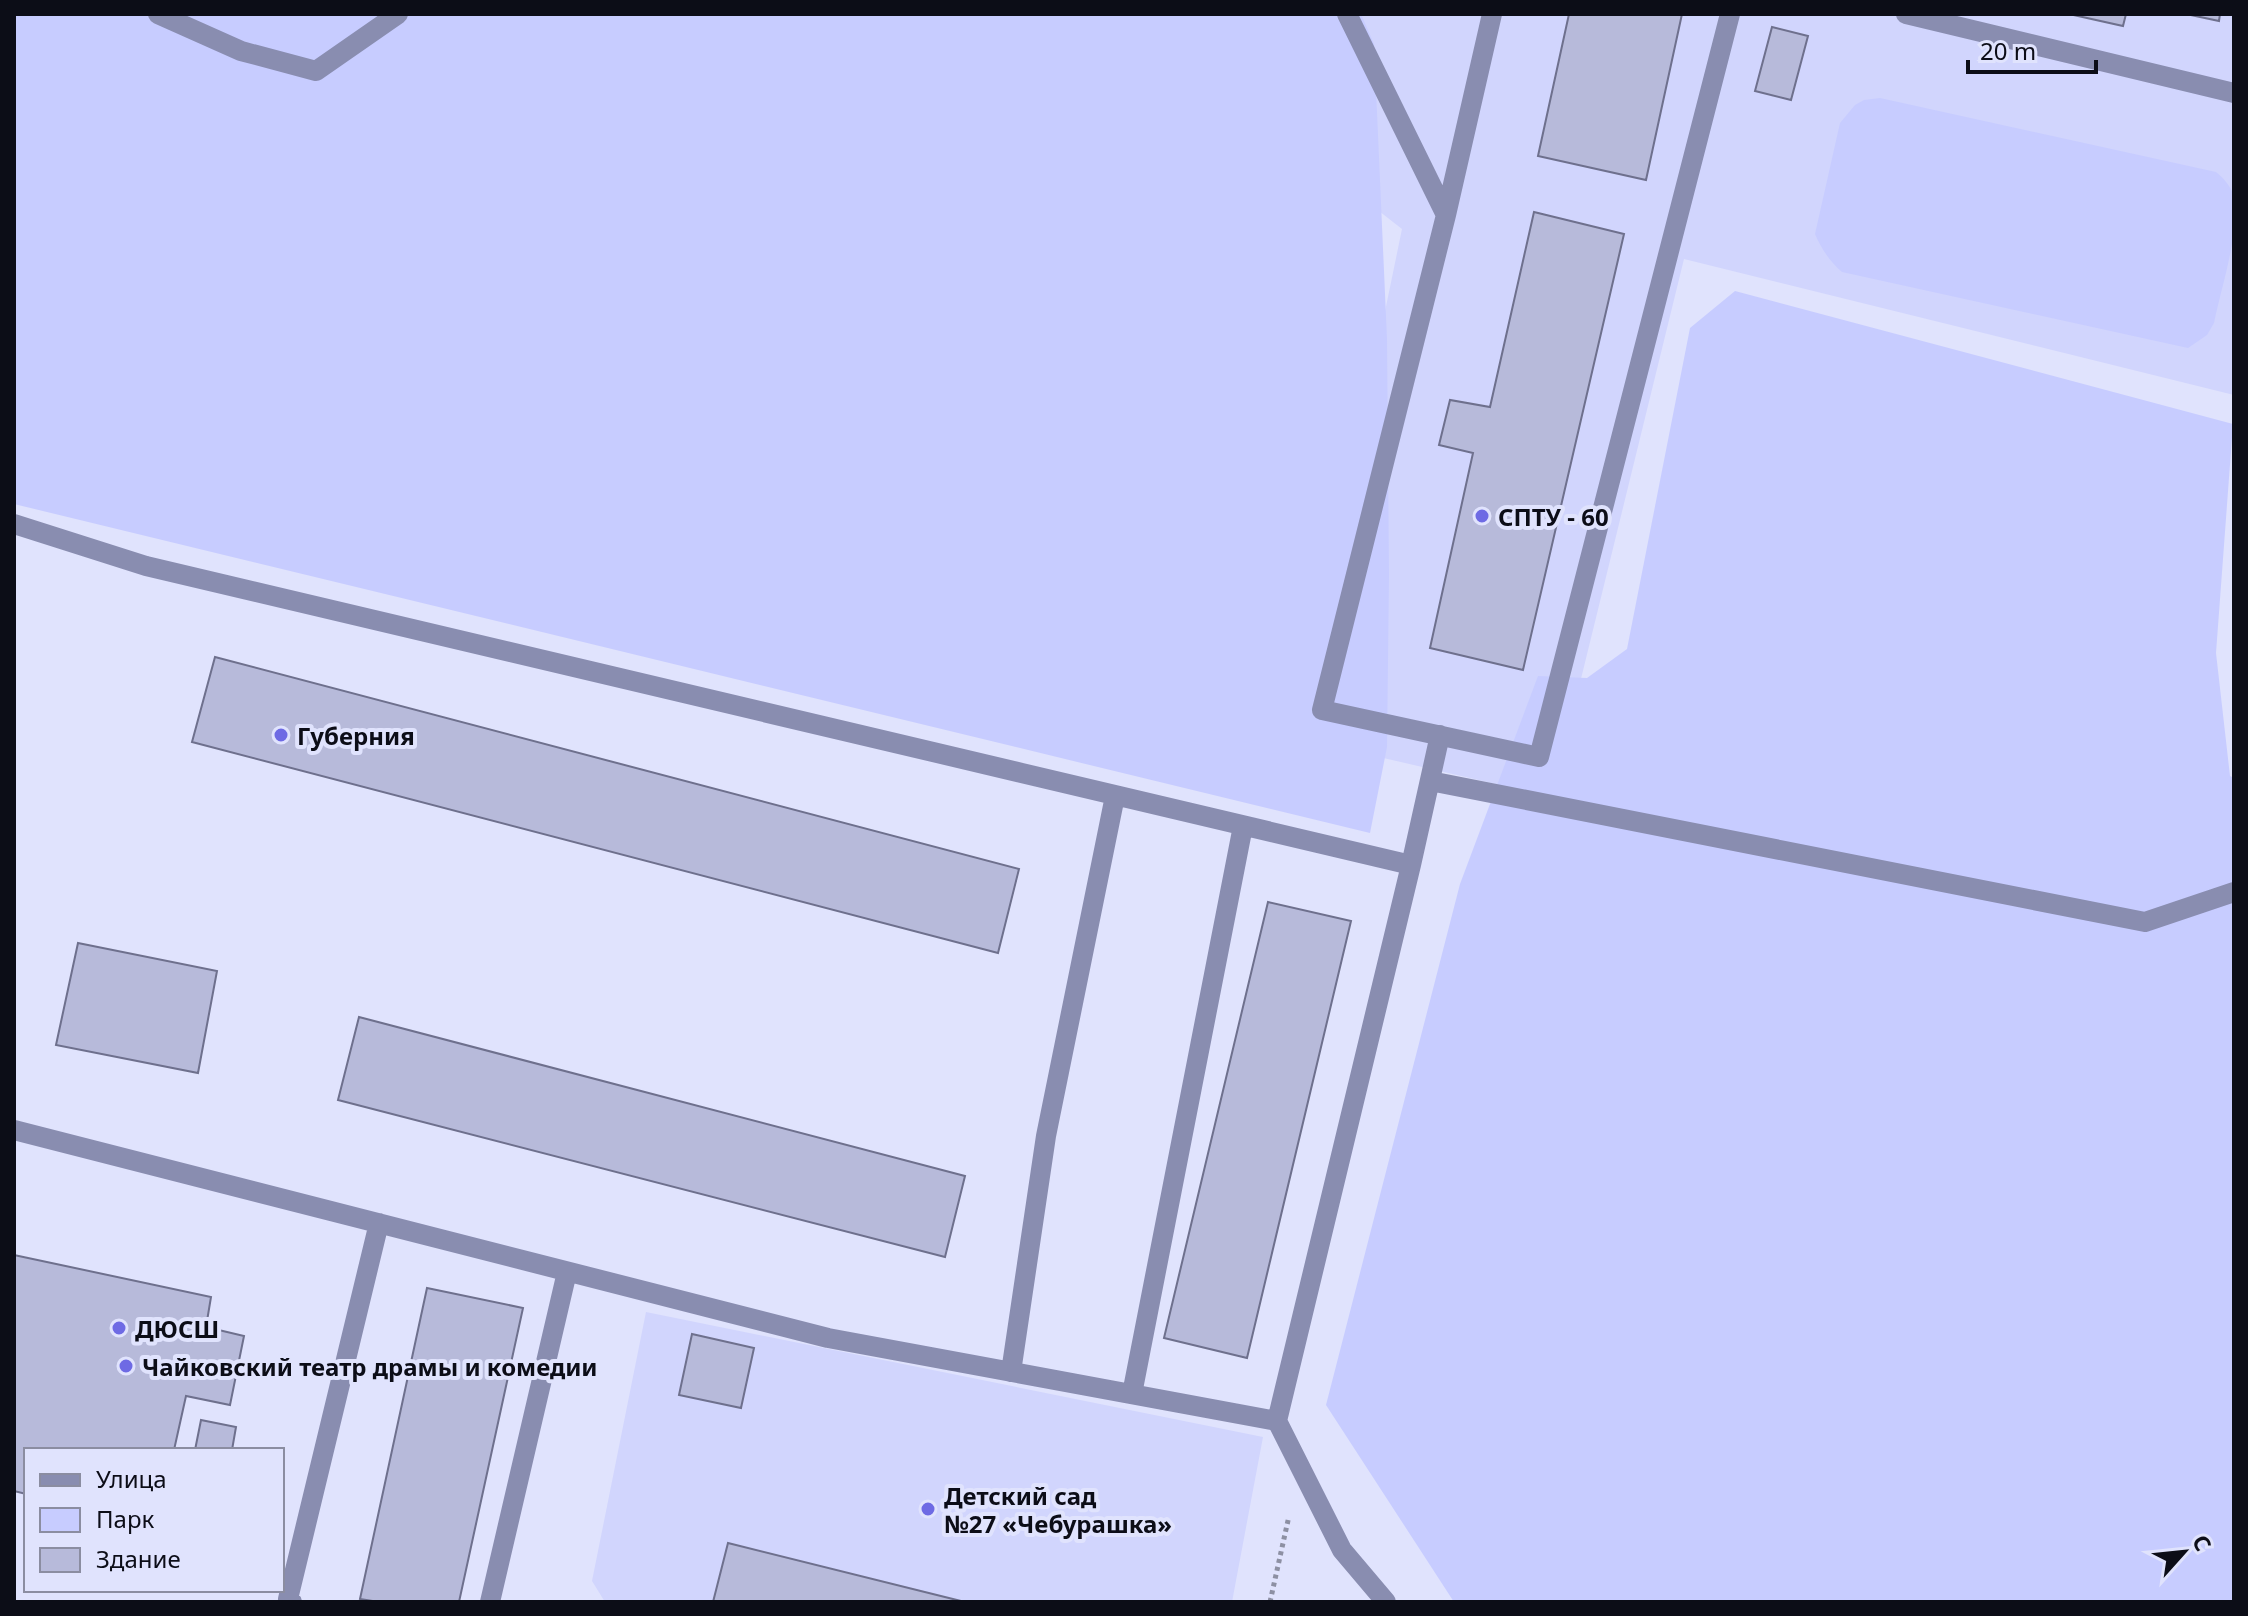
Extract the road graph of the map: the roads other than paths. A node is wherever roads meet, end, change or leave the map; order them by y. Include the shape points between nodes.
1 (158, 14) edge
2 (398, 14) edge
3 (1347, 14) edge
4 (1492, 14) edge
5 (1730, 14) edge
6 (1906, 14) edge
7 (2234, 93) edge
8 (1446, 215) junction
9 (14, 524) edge
10 (1440, 735) junction
11 (1430, 781) junction
12 (1115, 796) junction
13 (1243, 826) junction
14 (1411, 865) junction
15 (2234, 892) edge
16 (14, 1130) edge
17 (379, 1223) junction
18 (567, 1272) junction
19 (1011, 1372) junction
20 (1132, 1394) junction
21 (1277, 1421) junction
22 (292, 1602) edge
23 (490, 1602) edge
24 (1386, 1602) edge

1 - 2 lane via 241,51 316,71
3 - 8 lane
4 - 8 lane
5 - 10 lane via 1539,757
6 - 7 lane
8 - 10 lane via 1322,710
9 - 12 lane via 146,566
10 - 11 lane
11 - 14 lane
11 - 15 lane via 2145,922
12 - 13 lane
12 - 19 lane via 1046,1136
13 - 14 lane
13 - 20 lane
14 - 21 lane
16 - 17 lane
17 - 18 lane
17 - 22 lane via 288,1599
18 - 19 lane via 828,1338
18 - 23 lane
19 - 20 lane
20 - 21 lane
21 - 24 lane via 1342,1550

